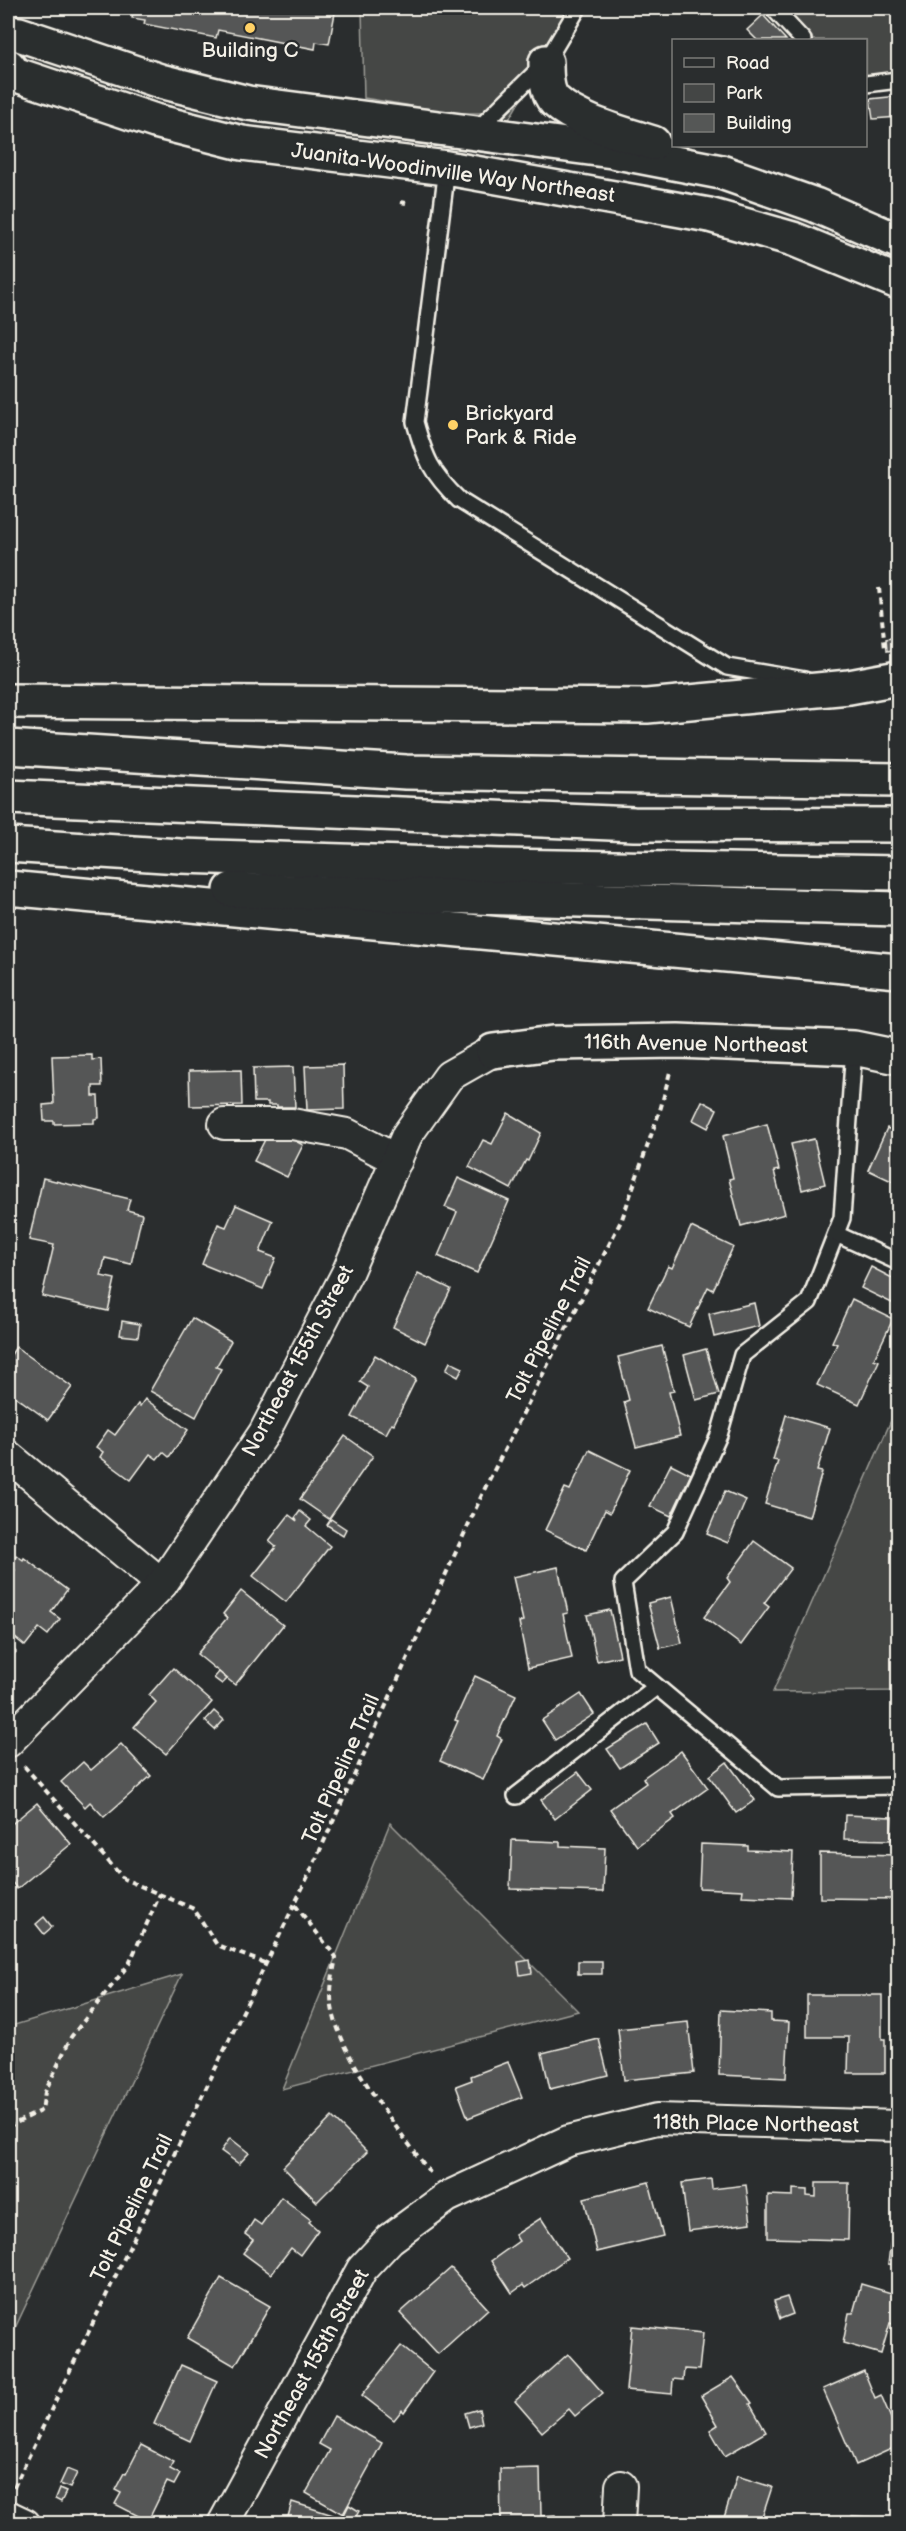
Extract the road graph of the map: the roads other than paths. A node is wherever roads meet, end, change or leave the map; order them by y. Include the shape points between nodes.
1 (578, 8) edge
2 (773, 8) edge
3 (8, 33) edge
4 (801, 39) edge
5 (546, 62) junction
6 (8, 66) edge
7 (898, 80) edge
8 (867, 84) edge
9 (289, 109) junction
10 (476, 132) junction
11 (447, 168) junction
12 (721, 172) junction
13 (898, 241) edge
14 (898, 282) edge
15 (892, 666) edge
16 (849, 687) junction
17 (8, 701) edge
18 (8, 747) edge
19 (898, 780) edge
20 (8, 797) edge
21 (898, 825) edge
22 (8, 845) edge
23 (898, 873) edge
24 (8, 882) edge
25 (8, 888) edge
26 (898, 909) edge
27 (898, 971) edge
28 (854, 1048) junction
29 (493, 1051) joint
30 (898, 1057) edge
31 (224, 1124) dead end
32 (397, 1160) junction
33 (836, 1234) junction
34 (898, 1262) edge
35 (8, 1456) edge
36 (162, 1584) junction
37 (656, 1687) junction
38 (15, 1753) edge
39 (898, 1786) edge
40 (516, 1796) dead end
41 (898, 2126) edge
42 (447, 2197) joint
43 (621, 2486) dead end
44 (10, 2503) edge
45 (25, 2523) edge
46 (224, 2523) edge
47 (619, 2523) edge

1 - 5 lane
2 - 4 lane
3 - 9 main road, Juanita-Woodinville Way Northeast via 160,81
5 - 10 lane
5 - 12 main road via 546,80 554,100 582,117 693,157
6 - 11 main road, Juanita-Woodinville Way Northeast via 14,74 155,121 242,143
7 - 8 lane
9 - 10 main road, Juanita-Woodinville Way Northeast
9 - 11 main road via 339,132 421,147
10 - 12 main road, Juanita-Woodinville Way Northeast
11 - 12 main road via 485,156 642,179
11 - 14 main road, Juanita-Woodinville Way Northeast via 708,214 793,238
11 - 16 lane via 415,422 425,456 439,481 459,500 727,667
12 - 13 main road, Juanita-Woodinville Way Northeast via 815,205
15 - 16 main road
16 - 17 main road via 647,706
18 - 19 main road via 406,772
20 - 21 main road via 634,824
22 - 23 main road via 500,866
24 - 26 main road
25 - 27 main road
28 - 29 main road, 116th Avenue Northeast via 678,1041 553,1042
28 - 30 main road, 116th Avenue Northeast
28 - 33 lane via 842,1218
29 - 32 street, Northeast 155th Street via 449,1076 407,1135
31 - 32 street via 292,1124 347,1134
32 - 36 street, Northeast 155th Street via 347,1273 264,1433
33 - 34 lane
33 - 37 lane via 809,1302 742,1355 719,1435 675,1532 623,1582 637,1671
35 - 36 street
36 - 38 street, Northeast 155th Street
37 - 39 lane via 778,1788
37 - 40 lane
41 - 42 street, 118th Place Northeast via 657,2119 568,2141
42 - 46 street, Northeast 155th Street via 390,2239 362,2269
43 - 47 street
44 - 45 street

